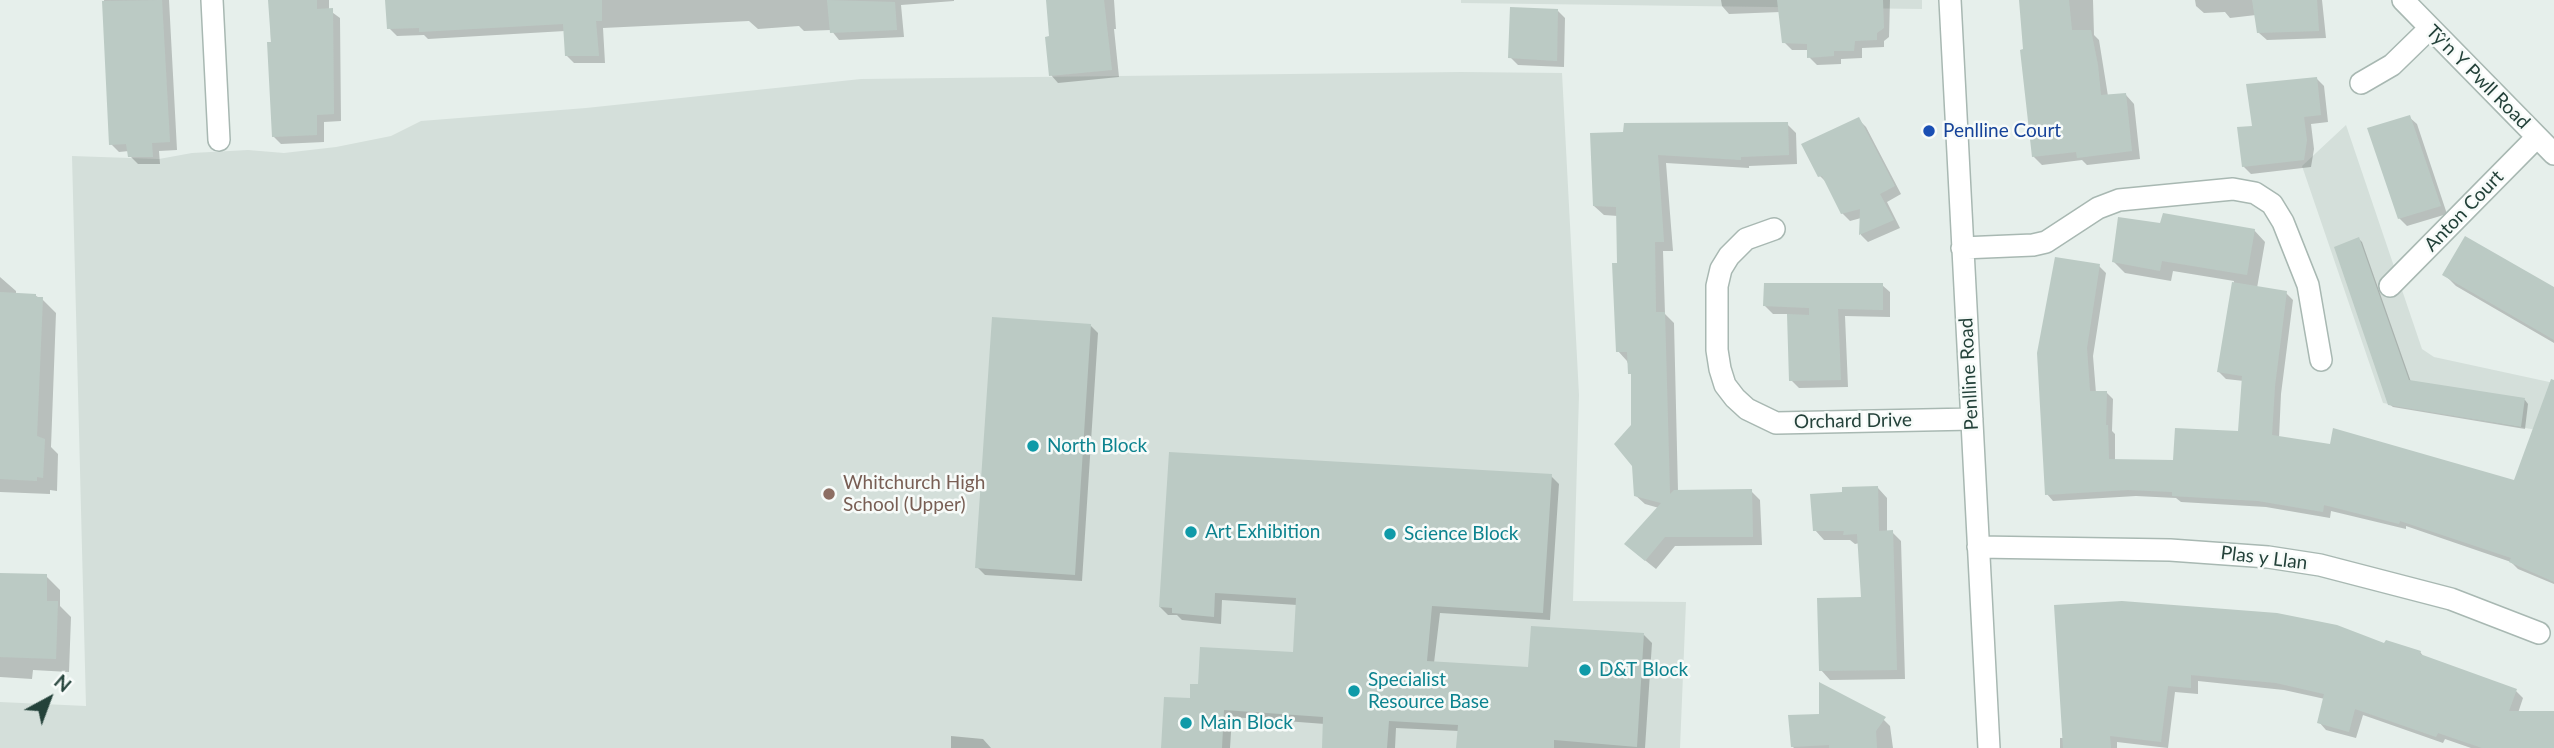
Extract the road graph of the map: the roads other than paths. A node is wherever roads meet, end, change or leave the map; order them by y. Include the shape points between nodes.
1 (212, 0) edge
2 (1950, 0) edge
3 (2403, 0) edge
4 (2430, 28) junction
5 (2361, 83) dead end
6 (2537, 137) junction
7 (219, 140) dead end
8 (2554, 154) edge
9 (1774, 229) dead end
10 (1962, 248) junction
11 (2390, 286) dead end
12 (2321, 359) dead end
13 (1972, 419) junction
14 (1978, 547) junction
15 (2539, 633) dead end
16 (1989, 748) edge

1 - 7 street
2 - 10 street, Penlline Road
3 - 4 street, Tŷ'n Y Pwll Road
4 - 5 street via 2392,65
4 - 6 street, Tŷ'n Y Pwll Road
6 - 8 street, Tŷ'n Y Pwll Road
6 - 11 street, Anton Court
9 - 13 street, Orchard Drive via 1746,239 1729,256 1717,286 1717,350 1725,386 1735,398 1776,423
10 - 12 street via 2046,242 2098,208 2119,200 2233,189 2255,193 2272,204 2283,222 2303,272
10 - 13 street, Penlline Road
13 - 14 street, Penlline Road
14 - 15 street, Plas y Llan via 2183,550 2268,557 2320,565 2451,599
14 - 16 street, Penlline Road

